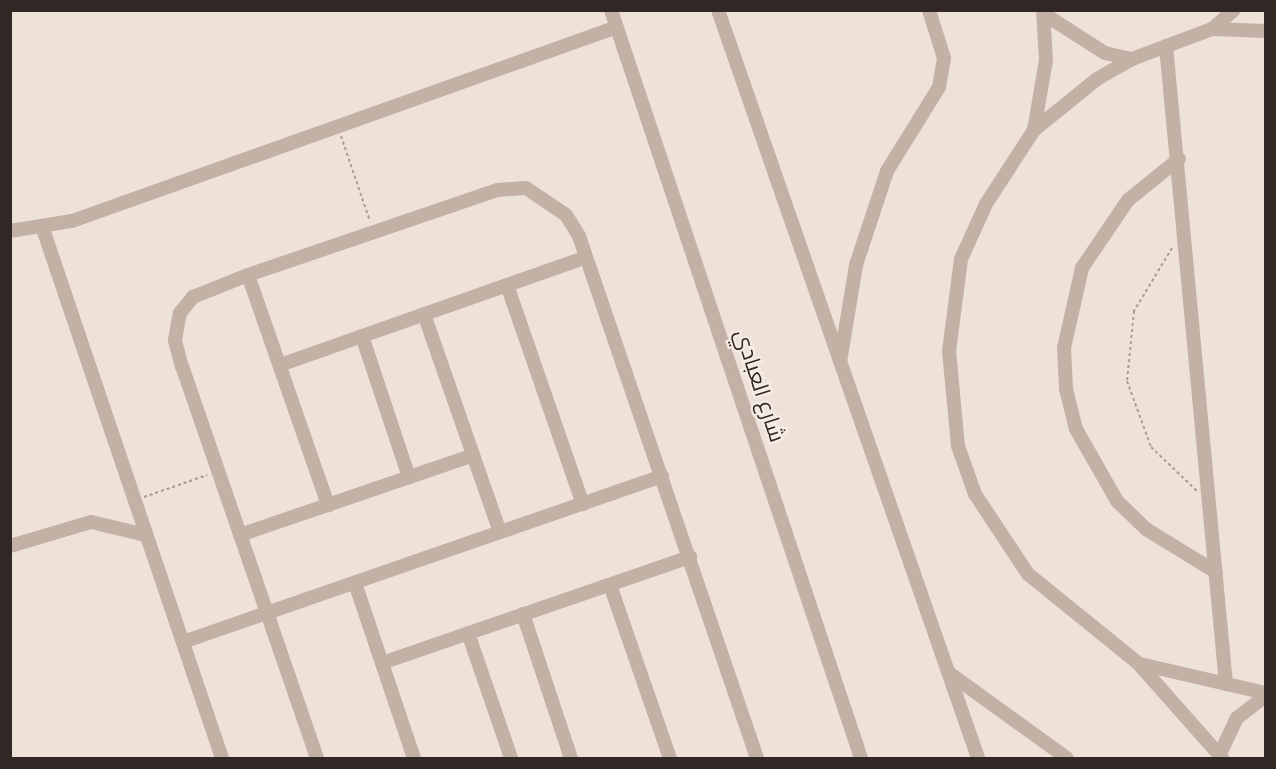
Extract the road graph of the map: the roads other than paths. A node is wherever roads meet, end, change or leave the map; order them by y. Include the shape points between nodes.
1 (611, 10) edge
2 (718, 10) edge
3 (929, 10) edge
4 (1234, 10) edge
5 (1043, 12) edge
6 (617, 27) junction
7 (1212, 29) junction
8 (1266, 31) edge
9 (1166, 46) junction
10 (1132, 59) junction
11 (1035, 130) junction
12 (1179, 159) junction
13 (43, 230) junction
14 (10, 231) edge
15 (586, 257) junction
16 (248, 275) junction
17 (507, 285) junction
18 (424, 314) junction
19 (362, 336) junction
20 (840, 363) junction
21 (280, 365) junction
22 (473, 455) junction
23 (662, 476) junction
24 (410, 477) junction
25 (582, 504) junction
26 (328, 505) junction
27 (500, 532) junction
28 (146, 535) junction
29 (240, 535) junction
30 (10, 546) edge
31 (690, 557) junction
32 (1216, 572) junction
33 (355, 583) junction
34 (610, 585) junction
35 (267, 614) junction
36 (523, 615) junction
37 (468, 633) junction
38 (183, 642) junction
39 (382, 663) junction
40 (1138, 663) junction
41 (949, 673) junction
42 (1226, 684) junction
43 (1266, 694) edge
44 (1221, 757) edge
45 (570, 758) edge
46 (860, 758) edge
47 (222, 759) edge
48 (317, 759) edge
49 (414, 759) edge
50 (511, 759) edge
51 (670, 759) edge
52 (757, 759) edge
53 (978, 759) edge
54 (1066, 759) edge

1 - 6 street, شارع العبادي
2 - 20 street
3 - 20 street via 945,58 939,87 887,171 856,265
4 - 7 street
5 - 10 street via 1105,54
5 - 11 street via 1046,60
6 - 13 street
6 - 46 street, شارع العبادي
7 - 8 street
7 - 9 street
9 - 10 street
9 - 12 street
10 - 11 street via 1089,85
11 - 40 street via 986,204 962,259 949,351 958,446 975,494 1028,574
12 - 32 street
12 - 32 street via 1128,200 1082,267 1065,337 1066,389 1093,467 1117,501 1146,529
13 - 14 street
13 - 28 street
15 - 16 street via 566,215 526,188 497,190
15 - 17 street
15 - 23 street
16 - 21 street
16 - 29 street via 193,297 180,313 175,340
17 - 18 street
17 - 25 street
18 - 19 street
18 - 22 street
19 - 21 street
19 - 24 street
20 - 41 street
21 - 26 street
22 - 24 street
22 - 27 street
23 - 25 street
23 - 31 street
24 - 26 street
25 - 27 street
26 - 29 street
27 - 33 street
28 - 30 street via 91,522
28 - 38 street
29 - 35 street
31 - 34 street
31 - 52 street
32 - 42 street
33 - 35 street
33 - 39 street
34 - 36 street
34 - 51 street
35 - 38 street
35 - 48 street
36 - 37 street
36 - 45 street
37 - 39 street
37 - 50 street
38 - 47 street
39 - 49 street
40 - 42 street
40 - 44 street
41 - 53 street
41 - 54 street
42 - 43 street
43 - 44 street via 1237,718

